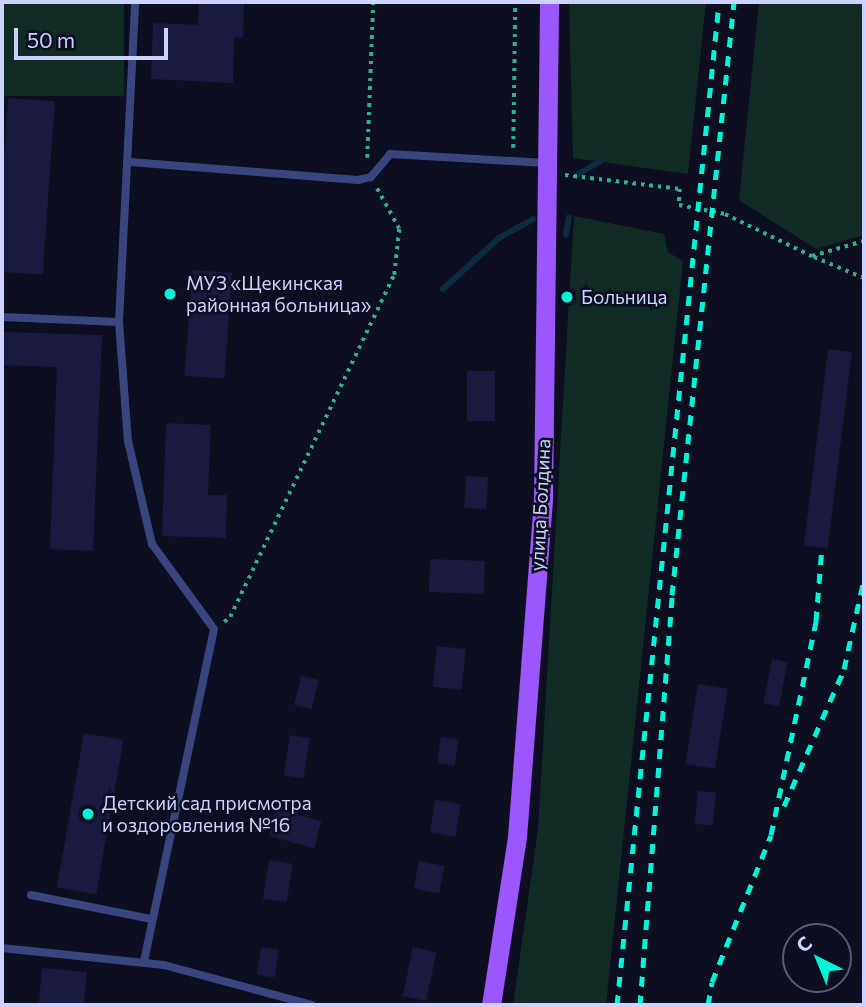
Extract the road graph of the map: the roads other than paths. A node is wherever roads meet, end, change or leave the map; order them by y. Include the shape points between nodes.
1 (135, 2) edge
2 (549, 2) edge
3 (130, 162) junction
4 (548, 169) junction
5 (2, 317) edge
6 (119, 322) junction
7 (31, 895) dead end
8 (151, 919) junction
9 (2, 951) edge
10 (144, 962) junction
11 (312, 1005) edge
12 (491, 1005) edge

1 - 3 lane
2 - 4 main road, улица Болдина
3 - 4 lane via 371,177 390,154
3 - 6 lane
4 - 12 main road, улица Болдина via 542,499 517,837
5 - 6 lane
6 - 8 lane via 128,441 152,544 214,629
7 - 8 lane
8 - 10 lane
9 - 10 lane
10 - 11 lane

